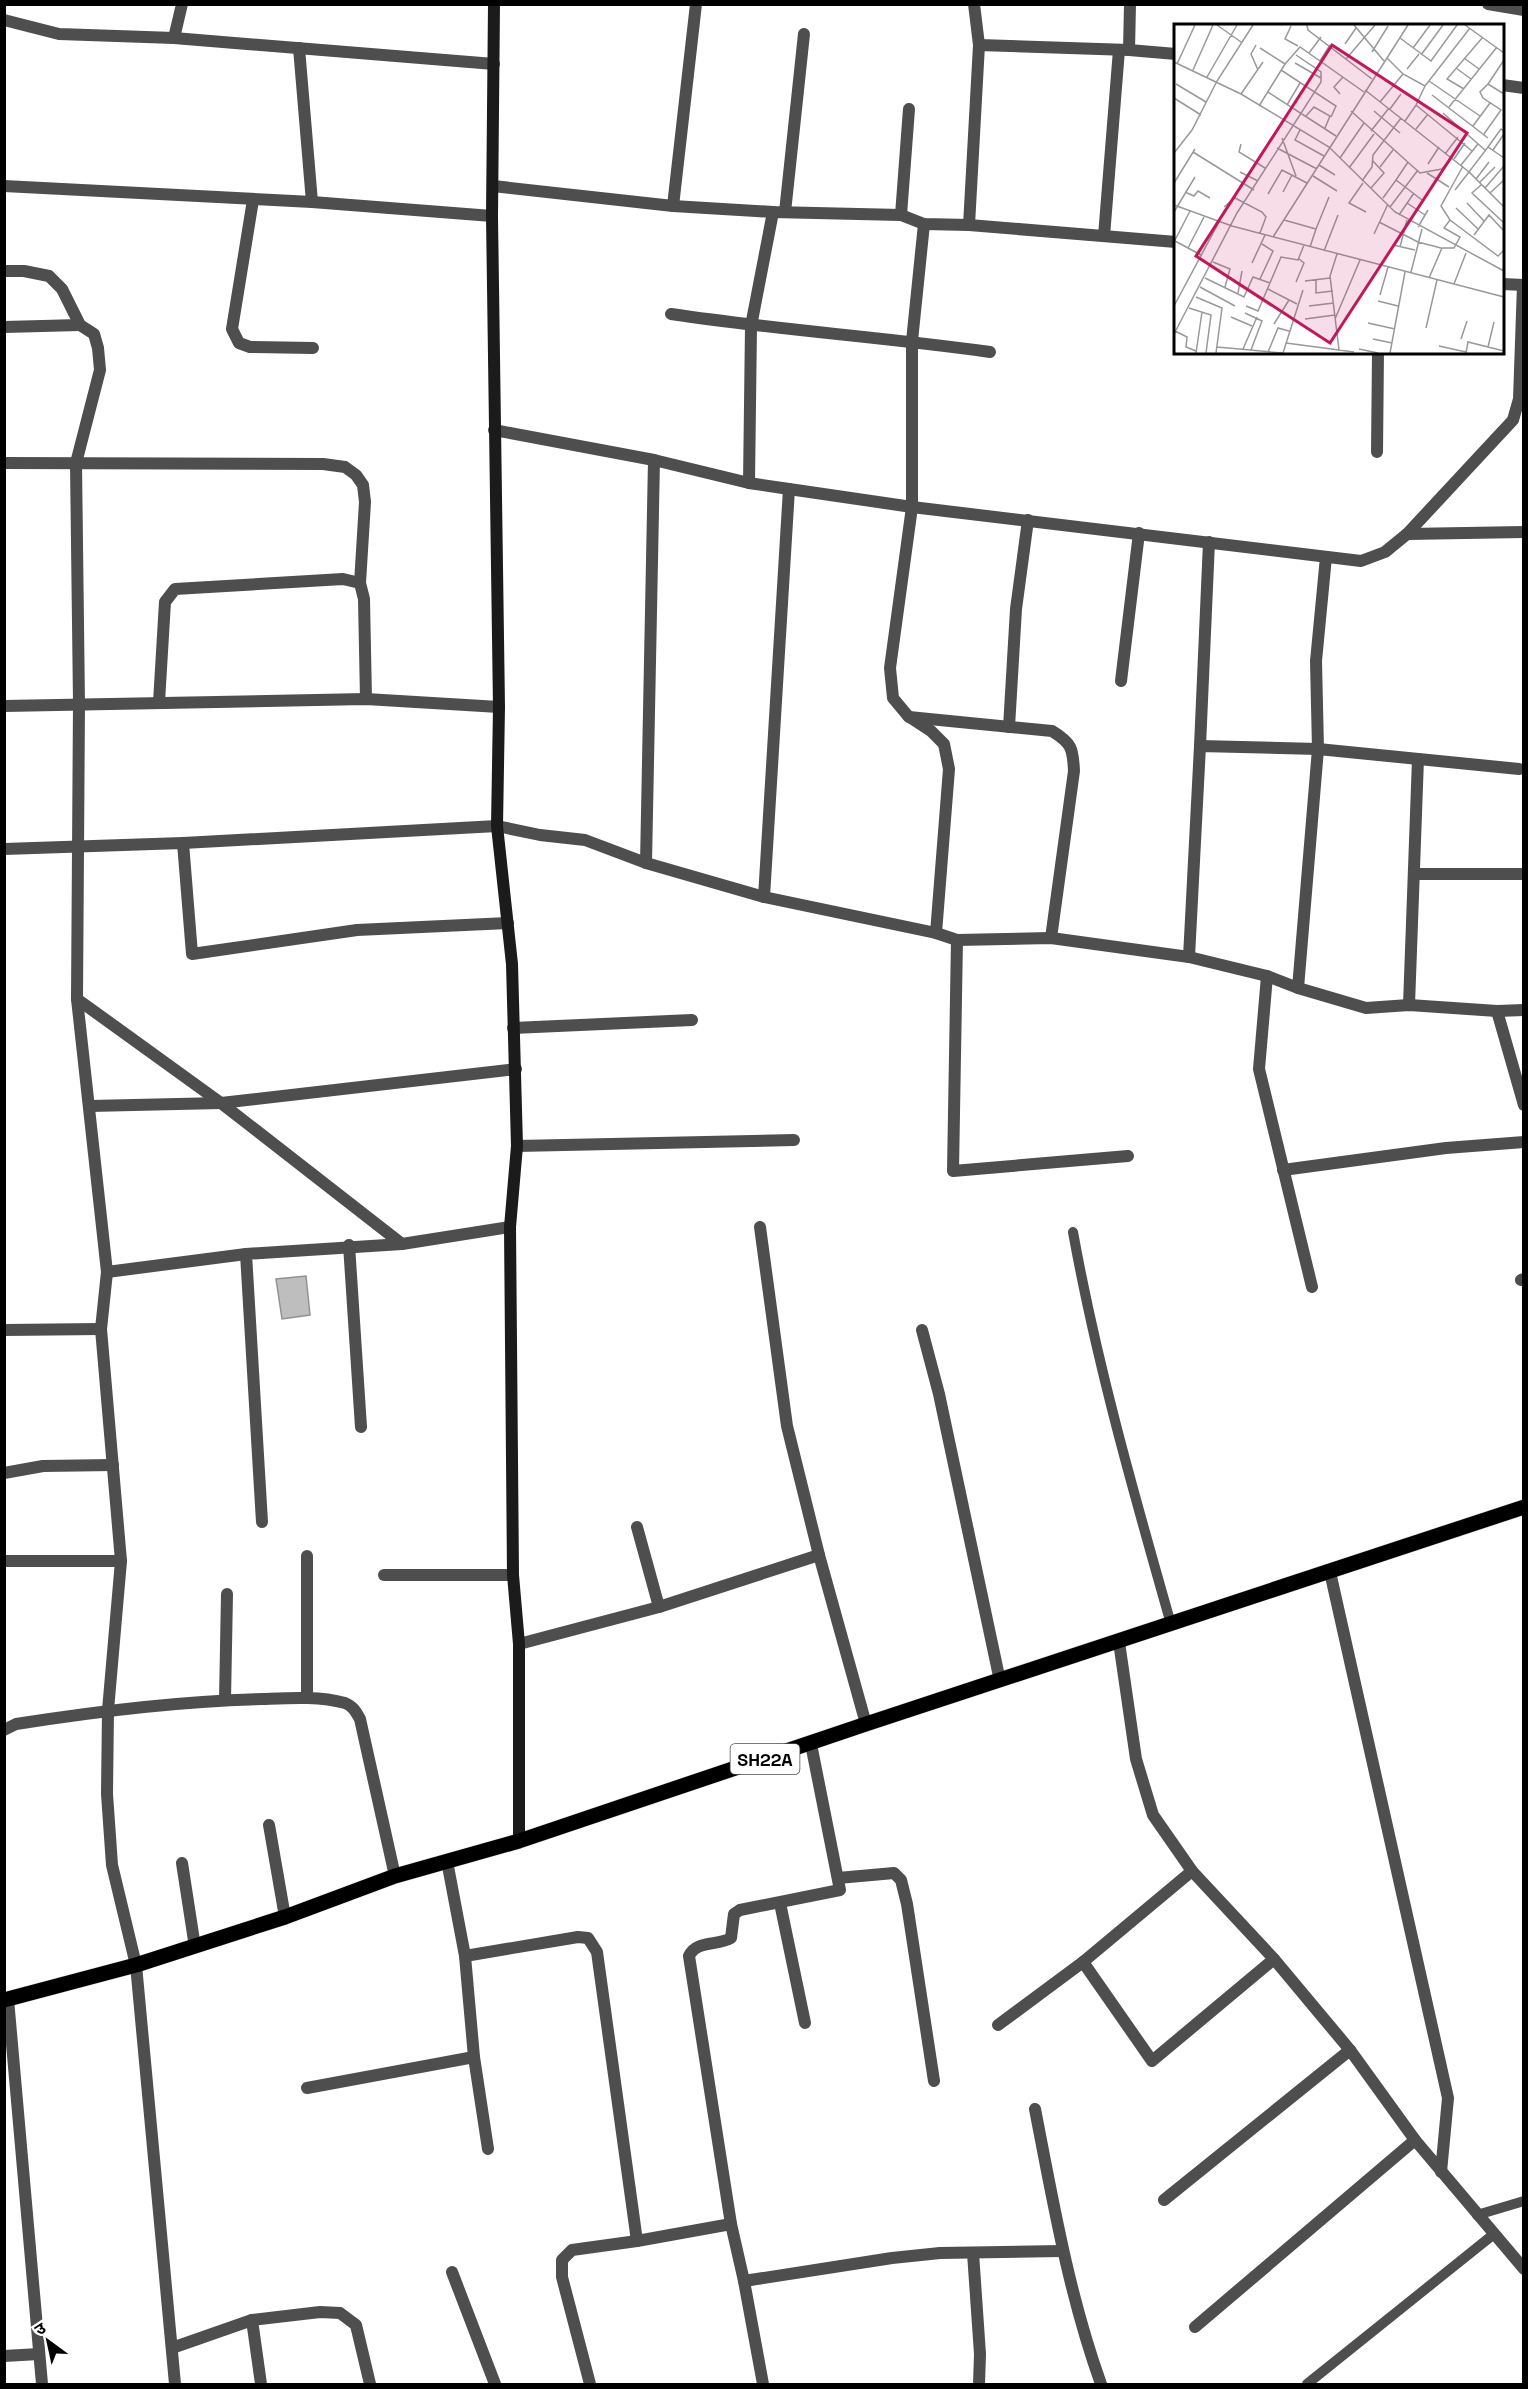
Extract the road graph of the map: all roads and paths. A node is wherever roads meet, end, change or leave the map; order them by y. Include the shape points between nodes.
1 (182, 4) edge
2 (494, 4) edge
3 (696, 4) edge
4 (974, 4) edge
5 (1130, 4) edge
6 (1488, 4) edge
7 (1524, 10) edge
8 (4, 20) edge
9 (804, 34) dead end
10 (174, 38) junction
11 (979, 45) junction
12 (299, 48) junction
13 (1124, 50) junction
14 (1174, 54) edge
15 (494, 64) junction
16 (1504, 85) edge
17 (1524, 88) edge
18 (909, 109) dead end
19 (4, 186) edge
20 (493, 186) junction
21 (253, 200) junction
22 (312, 202) junction
23 (673, 206) junction
24 (779, 212) junction
25 (902, 215) junction
26 (492, 216) junction
27 (924, 224) junction
28 (969, 225) junction
29 (1104, 236) junction
30 (1174, 243) edge
31 (4, 271) edge
32 (1504, 284) edge
33 (1523, 285) edge
34 (671, 314) dead end
35 (80, 325) junction
36 (751, 326) junction
37 (4, 327) edge
38 (912, 341) junction
39 (313, 348) dead end
40 (990, 352) dead end
41 (1378, 354) edge
42 (494, 430) junction
43 (1377, 452) dead end
44 (654, 460) junction
45 (4, 462) edge
46 (76, 464) junction
47 (749, 483) junction
48 (789, 489) junction
49 (912, 507) junction
50 (1028, 520) junction
51 (1524, 532) edge
52 (1139, 533) junction
53 (1407, 534) junction
54 (1209, 542) junction
55 (1326, 557) junction
56 (360, 584) junction
57 (1121, 681) dead end
58 (366, 699) junction
59 (159, 702) junction
60 (79, 703) junction
61 (4, 706) edge
62 (499, 707) junction
63 (908, 716) junction
64 (1009, 727) junction
65 (1200, 746) junction
66 (1318, 749) junction
67 (1418, 759) junction
68 (1519, 769) dead end
69 (498, 826) junction
70 (183, 843) junction
71 (79, 846) junction
72 (4, 849) edge
73 (646, 863) junction
74 (1415, 874) junction
75 (1524, 874) edge
76 (764, 897) junction
77 (508, 923) junction
78 (936, 933) junction
79 (1051, 938) junction
80 (957, 940) junction
81 (1189, 957) junction
82 (1267, 976) junction
83 (1298, 988) junction
84 (77, 999) junction
85 (1409, 1005) junction
86 (1524, 1010) edge
87 (1497, 1011) junction
88 (692, 1020) dead end
89 (513, 1028) junction
90 (516, 1069) junction
91 (221, 1103) junction
92 (1524, 1105) edge
93 (90, 1106) junction
94 (794, 1140) dead end
95 (1524, 1142) edge
96 (517, 1146) junction
97 (1128, 1156) dead end
98 (1283, 1170) junction
99 (510, 1227) junction
100 (760, 1227) dead end
101 (1073, 1232) dead end
102 (402, 1244) junction
103 (350, 1245) junction
104 (246, 1254) junction
105 (107, 1272) junction
106 (1312, 1287) dead end
107 (101, 1329) junction
108 (4, 1330) edge
109 (922, 1330) dead end
110 (361, 1427) dead end
111 (113, 1465) junction
112 (4, 1473) edge
113 (1524, 1507) edge
114 (262, 1522) dead end
115 (637, 1527) dead end
116 (819, 1555) junction
117 (307, 1556) dead end
118 (4, 1561) edge
119 (121, 1562) junction
120 (1330, 1572) junction
121 (384, 1575) dead end
122 (513, 1575) junction
123 (227, 1593) dead end
124 (660, 1607) junction
125 (1172, 1624) junction
126 (1119, 1642) junction
127 (519, 1644) junction
128 (1000, 1681) junction
129 (307, 1698) junction
130 (225, 1700) junction
131 (108, 1710) junction
132 (866, 1724) junction
133 (4, 1730) edge
134 (812, 1743) junction
135 (269, 1825) dead end
136 (519, 1841) junction
137 (447, 1861) junction
138 (182, 1863) dead end
139 (1191, 1871) junction
140 (395, 1876) junction
141 (838, 1878) junction
142 (780, 1904) junction
143 (285, 1917) junction
144 (195, 1947) junction
145 (465, 1956) junction
146 (1274, 1959) junction
147 (1083, 1962) junction
148 (136, 1965) junction
149 (6, 1999) edge
150 (805, 2023) dead end
151 (998, 2025) dead end
152 (1350, 2050) junction
153 (474, 2057) junction
154 (934, 2081) dead end
155 (306, 2088) dead end
156 (1035, 2109) dead end
157 (1414, 2140) junction
158 (488, 2149) dead end
159 (1441, 2172) junction
160 (1164, 2200) dead end
161 (1524, 2201) edge
162 (1477, 2215) junction
163 (731, 2224) junction
164 (1494, 2234) junction
165 (637, 2241) junction
166 (1062, 2251) junction
167 (973, 2253) junction
168 (1524, 2269) edge
169 (452, 2272) dead end
170 (744, 2281) junction
171 (252, 2320) junction
172 (1195, 2327) dead end
173 (172, 2348) junction
174 (39, 2354) junction
175 (4, 2356) edge
176 (42, 2385) edge
177 (175, 2385) edge
178 (261, 2385) edge
179 (370, 2385) edge
180 (495, 2385) edge
181 (590, 2385) edge
182 (763, 2385) edge
183 (979, 2385) edge
184 (1101, 2385) edge
185 (1307, 2385) edge

1 - 10 street
2 - 15 street
3 - 23 street
4 - 11 street
5 - 13 street
6 - 7 street
8 - 10 street via 59,34
9 - 24 street
10 - 12 street
11 - 13 street
11 - 28 street
12 - 15 street
12 - 22 street
13 - 14 street
13 - 29 street
15 - 20 street
16 - 17 street
18 - 25 street
19 - 21 street
20 - 23 street
20 - 26 street
21 - 22 street
21 - 39 street via 232,329 239,344 250,348
22 - 26 street
23 - 24 street
24 - 25 street
24 - 36 street
25 - 27 street
26 - 42 street
27 - 28 street
27 - 38 street
28 - 29 street
29 - 30 street
31 - 35 street via 49,276 62,289
32 - 33 street
33 - 53 street via 1520,399 1513,420
34 - 36 street
35 - 37 street
35 - 46 street via 94,334 100,370
36 - 38 street
36 - 47 street
38 - 40 street
38 - 49 street
41 - 43 street
42 - 44 street
42 - 62 street
44 - 47 street
44 - 73 street
45 - 46 street
46 - 56 street via 345,467 363,485
46 - 60 street
47 - 48 street
48 - 49 street
48 - 76 street
49 - 50 street
49 - 63 street via 890,668 893,698
50 - 52 street
50 - 64 street via 1016,609
51 - 53 street
52 - 54 street
52 - 57 street
53 - 55 street via 1385,552 1361,561
54 - 55 street
54 - 65 street
55 - 66 street via 1316,661
56 - 58 street via 364,599
56 - 59 street via 343,579 175,589 165,602
58 - 59 street
58 - 62 street
59 - 60 street
60 - 61 street
60 - 71 street
62 - 69 street
63 - 64 street
63 - 78 street via 944,744 950,769
64 - 79 street via 1052,731 1065,739 1073,751 1074,771
65 - 66 street
65 - 81 street
66 - 67 street
66 - 83 street
67 - 68 street
67 - 74 street
69 - 70 street
69 - 73 street via 585,840
69 - 77 street
70 - 71 street
70 - 77 street via 192,954 357,930
71 - 72 street
71 - 84 street
73 - 76 street
74 - 75 street
74 - 85 street
76 - 78 street
77 - 89 street
78 - 80 street
79 - 80 street
79 - 81 street
80 - 97 street via 952,1171
81 - 82 street
82 - 83 street
82 - 98 street via 1259,1070
83 - 85 street via 1366,1008
84 - 91 street
84 - 93 street
85 - 87 street
86 - 87 street
87 - 92 street
88 - 89 street
89 - 90 street
90 - 91 street
90 - 96 street
91 - 93 street
91 - 102 street
93 - 105 street
94 - 96 street
95 - 98 street via 1446,1148
96 - 99 street
98 - 106 street
99 - 102 street
99 - 122 street
100 - 116 street via 787,1426
101 - 125 lane via 1087,1312 1112,1414
102 - 103 street
103 - 104 street
103 - 110 street
104 - 105 street
104 - 114 street
105 - 107 street
107 - 108 street
107 - 111 street
109 - 128 street
111 - 112 street via 43,1466
111 - 119 street
113 - 120 main road, SH22A
115 - 124 street
116 - 124 street
116 - 132 street
117 - 129 street
118 - 119 street
119 - 131 street
120 - 125 main road, SH22A
120 - 159 street via 1448,2098
121 - 122 street
122 - 127 street
123 - 130 street
124 - 127 street
125 - 126 main road, SH22A
126 - 128 main road, SH22A
126 - 139 street via 1136,1759 1153,1815
127 - 136 street
128 - 132 main road, SH22A
129 - 130 street
129 - 140 street via 345,1703 360,1719
130 - 131 street
131 - 133 street
131 - 148 street via 107,1794 112,1865
132 - 134 main road, SH22A
134 - 136 main road, SH22A
134 - 141 street
135 - 143 street
136 - 137 main road, SH22A
137 - 140 main road, SH22A
137 - 145 street
138 - 144 street
139 - 146 street
139 - 147 street
140 - 143 main road, SH22A
141 - 142 street via 840,1890
141 - 154 street via 894,1874 901,1880
142 - 150 street
142 - 163 street via 740,1910 734,1914 731,1938 697,1947 689,1956
143 - 144 main road, SH22A
144 - 148 main road, SH22A
145 - 153 street
145 - 165 street via 578,1937 588,1938 597,1952
146 - 147 street via 1152,2061
146 - 152 street
147 - 151 street
148 - 149 main road, SH22A
148 - 173 street
149 - 174 street
152 - 157 street
152 - 160 street
153 - 155 street
153 - 158 street
156 - 166 street
157 - 159 street
157 - 172 street
159 - 162 street
161 - 162 lane
162 - 164 street
163 - 165 street
163 - 170 street
164 - 168 street
164 - 185 lane
165 - 181 street via 572,2250 562,2260 562,2277
166 - 167 street
166 - 184 street
167 - 170 street via 892,2258
167 - 183 street
169 - 180 street
170 - 182 street
171 - 173 street
171 - 178 street
171 - 179 street via 340,2313 356,2325
173 - 177 street
174 - 175 street
174 - 176 street

